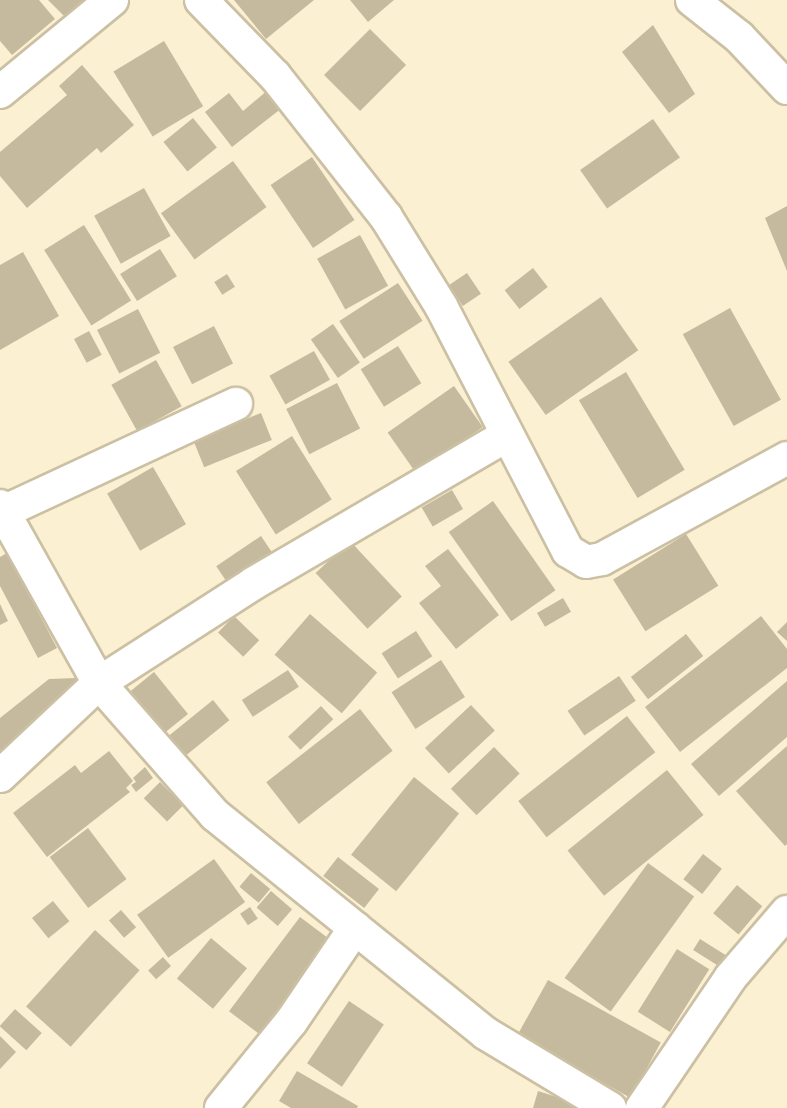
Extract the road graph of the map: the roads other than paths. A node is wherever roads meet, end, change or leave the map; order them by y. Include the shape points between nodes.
1 (112, 0) edge
2 (201, 0) edge
3 (692, 0) edge
4 (787, 88) edge
5 (0, 92) edge
6 (236, 404) dead end
7 (506, 436) junction
8 (787, 458) edge
9 (1, 509) edge
10 (99, 683) junction
11 (0, 776) edge
12 (787, 912) edge
13 (355, 928) junction
14 (221, 1108) edge
15 (610, 1108) edge
16 (642, 1108) edge

1 - 5 street
2 - 7 street via 274,76 386,217 441,306
3 - 4 street via 739,37
6 - 9 street
7 - 8 street via 568,551 586,562 602,560
7 - 10 street via 254,583
9 - 10 street
10 - 11 street
10 - 13 street via 215,815
12 - 16 street via 731,977
13 - 14 street via 291,1022
13 - 15 street via 484,1033

